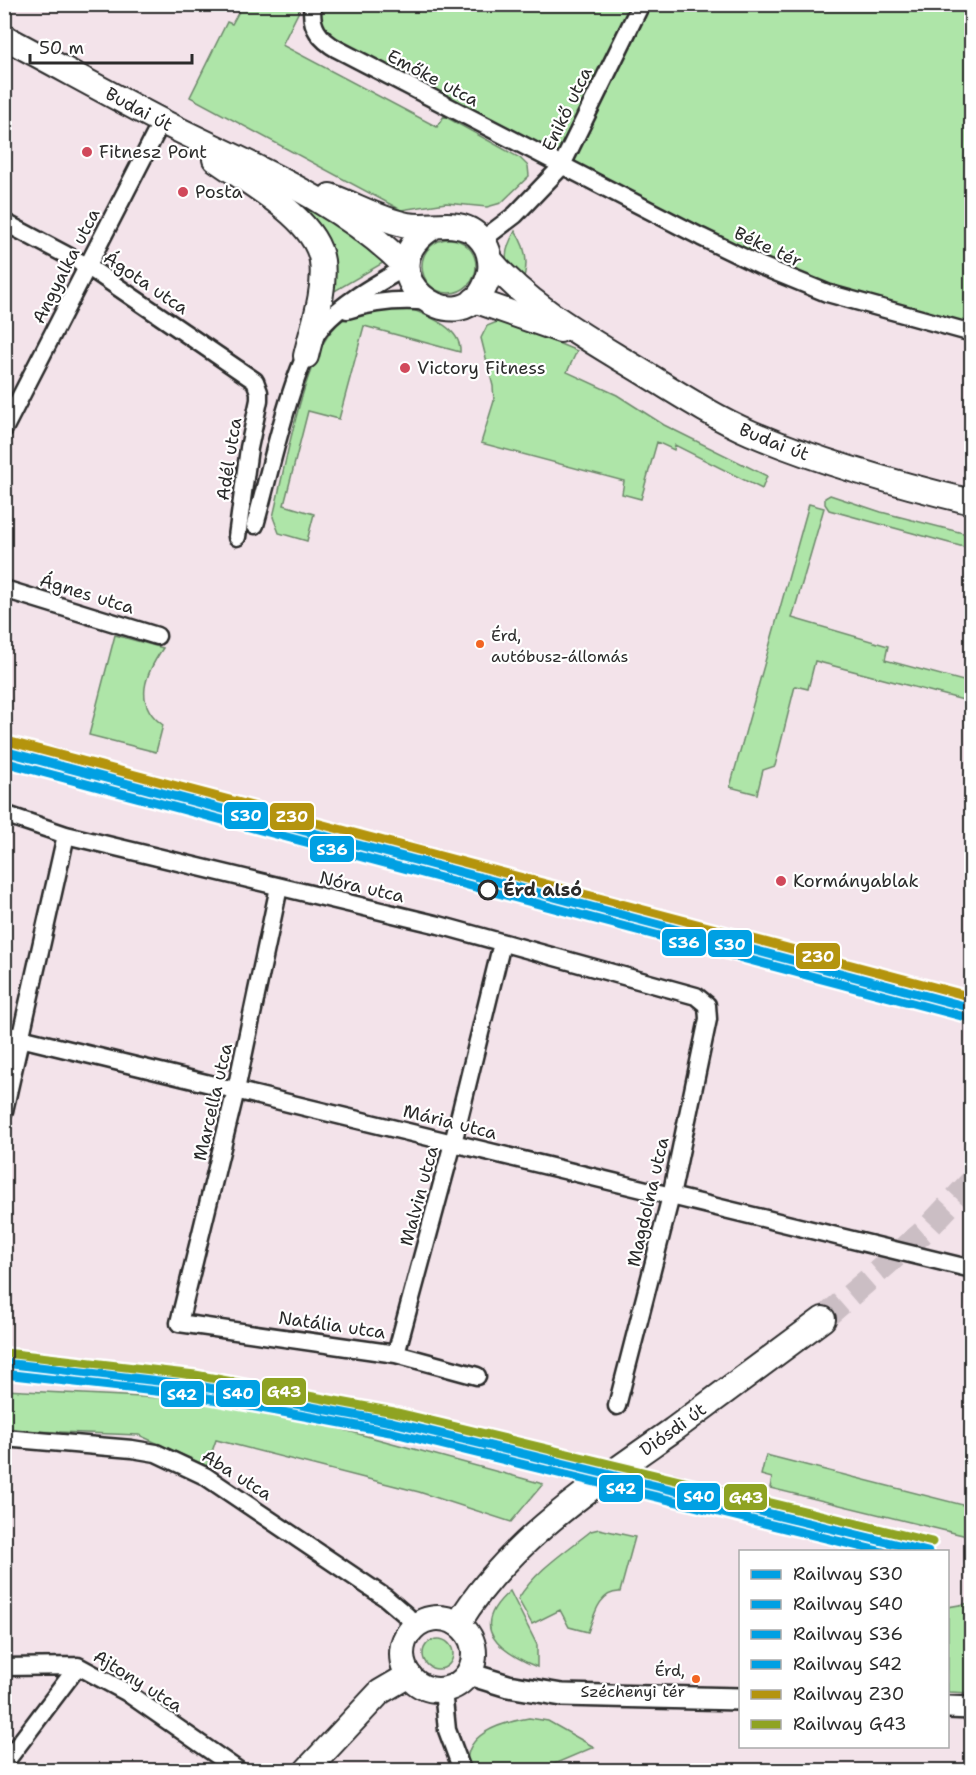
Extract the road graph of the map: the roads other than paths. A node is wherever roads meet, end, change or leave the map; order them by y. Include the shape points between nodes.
1 (313, 4) edge
2 (641, 4) edge
3 (4, 37) edge
4 (162, 121) junction
5 (561, 166) junction
6 (277, 177) junction
7 (4, 222) edge
8 (433, 227) junction
9 (486, 250) junction
10 (87, 266) junction
11 (406, 267) junction
12 (474, 300) junction
13 (428, 302) junction
14 (338, 312) junction
15 (972, 333) edge
16 (594, 342) junction
17 (306, 356) junction
18 (258, 387) joint
19 (4, 429) edge
20 (972, 502) edge
21 (255, 525) dead end
22 (237, 537) dead end
23 (4, 589) edge
24 (157, 636) dead end
25 (4, 814) edge
26 (66, 836) junction
27 (279, 887) junction
28 (502, 943) junction
29 (707, 1005) joint
30 (4, 1034) edge
31 (22, 1038) junction
32 (236, 1090) junction
33 (4, 1111) edge
34 (453, 1143) junction
35 (670, 1196) junction
36 (972, 1269) edge
37 (823, 1319) tunnel mouth
38 (179, 1323) joint
39 (396, 1354) junction
40 (477, 1376) dead end
41 (617, 1406) dead end
42 (4, 1438) edge
43 (458, 1624) junction
44 (414, 1628) junction
45 (78, 1666) junction
46 (4, 1667) edge
47 (469, 1674) junction
48 (409, 1675) junction
49 (442, 1690) junction
50 (739, 1699) edge
51 (949, 1707) edge
52 (972, 1708) edge
53 (4, 1764) edge
54 (238, 1770) edge
55 (307, 1770) edge
56 (462, 1770) edge

1 - 5 street, Emőke utca via 312,18 323,41
2 - 5 street, Enikő utca
3 - 4 main road, Budai út
4 - 6 main road, Budai út
4 - 10 street, Angyalka utca
4 - 17 main road via 301,221 318,246 322,281
5 - 9 street, Enikő utca
5 - 15 street, Béke tér via 793,280
6 - 8 main road, Budai út via 406,225
6 - 11 main road, Budai út via 375,237
7 - 10 street, Ágota utca
8 - 9 main road, Budai út via 446,224 472,231
8 - 11 main road via 413,243
9 - 12 main road via 490,273 482,293
9 - 16 main road, Budai út via 523,293
10 - 18 street, Ágota utca via 253,379
10 - 19 street, Angyalka utca
11 - 13 main road, Budai út via 411,283
11 - 14 street
12 - 13 main road via 452,308
12 - 16 main road, Budai út
13 - 14 street via 365,304
14 - 17 street via 315,336
16 - 20 main road, Budai út via 707,411 750,432 866,474
17 - 21 street
18 - 22 street, Adél utca
23 - 24 street, Ágnes utca
25 - 26 street, Nóra utca
26 - 27 street, Nóra utca
26 - 31 street
27 - 28 street, Nóra utca
27 - 32 street, Marcella utca
28 - 29 street, Nóra utca via 696,996
28 - 34 street, Malvin utca
29 - 35 street, Magdolna utca via 708,1019
30 - 31 street, Mária utca
31 - 32 street, Mária utca
31 - 33 street
32 - 34 street, Mária utca
32 - 38 street, Marcella utca
34 - 35 street, Mária utca
34 - 39 street, Malvin utca
35 - 36 street, Mária utca
35 - 41 street, Magdolna utca
37 - 43 main road, Diósdi út via 570,1505 493,1576
38 - 39 street, Natália utca
39 - 40 street, Natália utca
42 - 44 street, Aba utca via 132,1449 175,1460 205,1476 398,1606
43 - 44 main road via 435,1618
43 - 47 main road via 471,1638 474,1649
44 - 48 main road via 403,1644 403,1665
45 - 46 street, Ajtony utca
45 - 53 street
45 - 54 street, Ajtony utca via 126,1692
47 - 49 main road
47 - 50 street via 508,1686 562,1695
48 - 49 main road via 423,1687
48 - 55 main road via 380,1692
49 - 56 street via 447,1730
51 - 52 street

